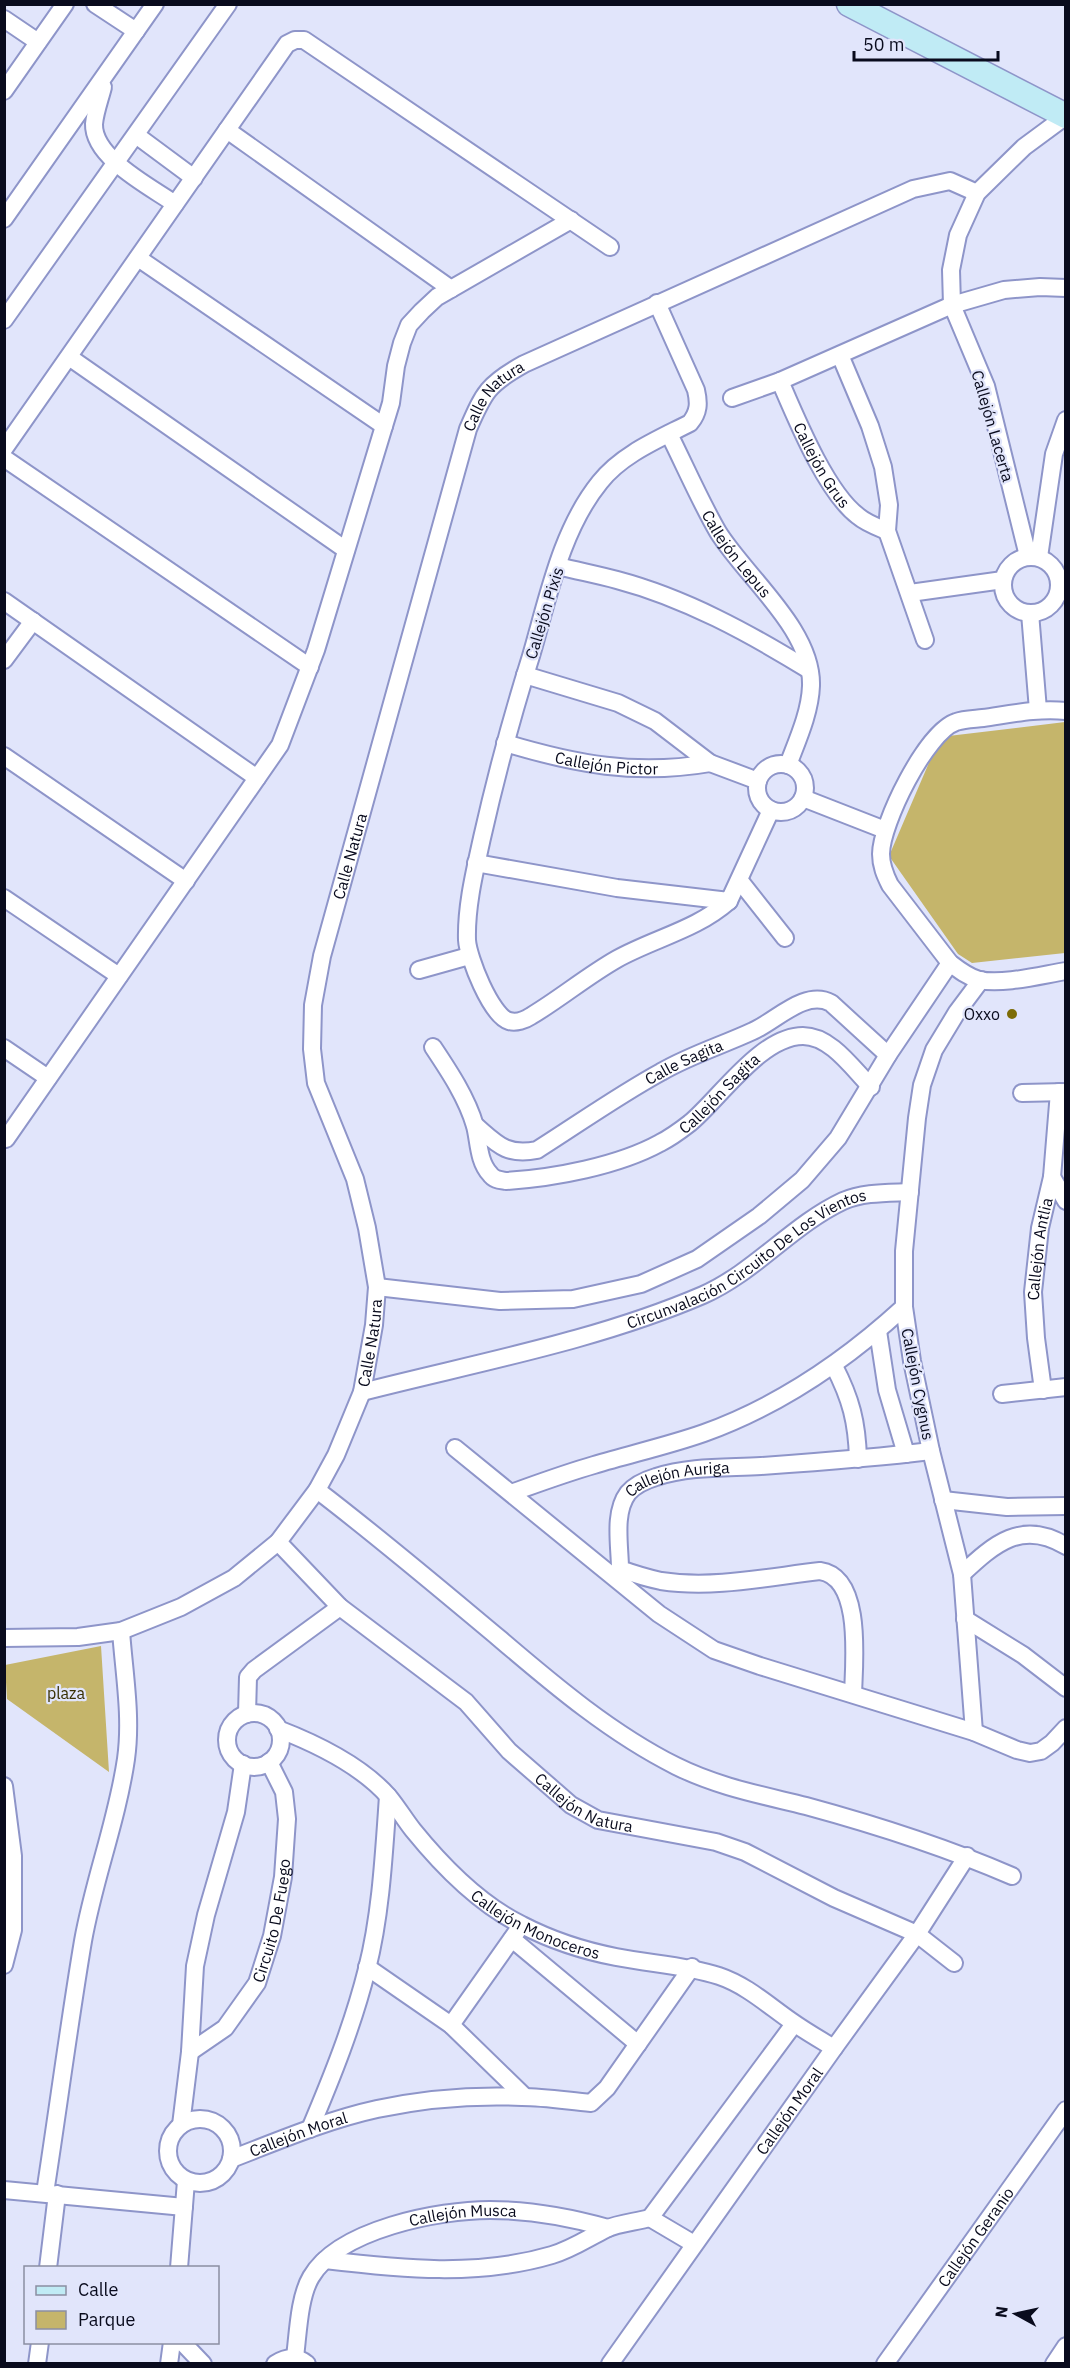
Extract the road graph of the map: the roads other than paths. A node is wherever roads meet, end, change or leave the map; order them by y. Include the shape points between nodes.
1 (65, 4) edge
2 (95, 4) edge
3 (155, 4) edge
4 (228, 4) edge
5 (849, 4) edge
6 (4, 19) edge
7 (136, 31) junction
8 (38, 42) junction
9 (106, 75) junction
10 (4, 91) edge
11 (1065, 116) edge
12 (227, 130) junction
13 (136, 135) junction
14 (117, 162) junction
15 (194, 178) junction
16 (977, 193) junction
17 (176, 204) junction
18 (4, 219) edge
19 (571, 220) junction
20 (610, 247) dead end
21 (138, 258) junction
22 (1065, 288) edge
23 (451, 289) junction
24 (657, 303) junction
25 (952, 305) junction
26 (4, 320) edge
27 (840, 355) junction
28 (69, 357) junction
29 (780, 381) junction
30 (732, 398) dead end
31 (712, 412) dead end
32 (692, 420) junction
33 (1065, 420) edge
34 (384, 426) junction
35 (669, 434) junction
36 (4, 449) edge
37 (4, 458) edge
38 (886, 531) junction
39 (346, 550) junction
40 (1033, 557) junction
41 (558, 566) junction
42 (1003, 580) junction
43 (1062, 580) edge
44 (910, 593) junction
45 (4, 601) edge
46 (1030, 613) junction
47 (33, 621) junction
48 (925, 640) dead end
49 (4, 660) edge
50 (310, 667) junction
51 (809, 670) junction
52 (525, 675) junction
53 (1038, 710) junction
54 (1065, 711) edge
55 (505, 743) junction
56 (4, 756) edge
57 (710, 763) junction
58 (788, 765) junction
59 (257, 778) junction
60 (758, 781) junction
61 (803, 798) junction
62 (771, 810) junction
63 (885, 830) junction
64 (476, 863) junction
65 (186, 881) junction
66 (740, 881) junction
67 (4, 898) edge
68 (729, 901) junction
69 (785, 938) dead end
70 (469, 956) junction
71 (951, 963) junction
72 (419, 970) dead end
73 (1065, 971) edge
74 (119, 976) junction
75 (981, 980) junction
76 (756, 1030) junction
77 (434, 1047) dead end
78 (4, 1048) edge
79 (765, 1051) junction
80 (888, 1055) junction
81 (48, 1078) junction
82 (871, 1087) junction
83 (1062, 1092) edge
84 (1022, 1093) dead end
85 (475, 1125) junction
86 (6, 1139) edge
87 (537, 1150) junction
88 (551, 1175) junction
89 (1052, 1177) junction
90 (910, 1192) junction
91 (1065, 1201) edge
92 (377, 1287) junction
93 (904, 1307) junction
94 (878, 1331) junction
95 (834, 1366) junction
96 (1065, 1387) edge
97 (1043, 1390) junction
98 (362, 1392) junction
99 (1002, 1394) dead end
100 (455, 1448) dead end
101 (931, 1451) junction
102 (906, 1454) junction
103 (858, 1460) junction
104 (317, 1490) junction
105 (511, 1493) junction
106 (943, 1500) junction
107 (1065, 1506) edge
108 (278, 1542) junction
109 (1065, 1546) edge
110 (962, 1574) junction
111 (620, 1576) junction
112 (340, 1607) junction
113 (965, 1619) junction
114 (121, 1631) junction
115 (4, 1638) edge
116 (1065, 1688) edge
117 (853, 1694) junction
118 (247, 1714) junction
119 (1065, 1728) edge
120 (278, 1729) junction
121 (974, 1732) junction
122 (269, 1762) junction
123 (243, 1764) junction
124 (4, 1786) edge
125 (388, 1796) junction
126 (967, 1856) junction
127 (1012, 1876) dead end
128 (522, 1925) junction
129 (917, 1934) junction
130 (512, 1939) junction
131 (954, 1963) dead end
132 (4, 1965) edge
133 (367, 1967) junction
134 (692, 1967) junction
135 (794, 2024) junction
136 (451, 2025) junction
137 (638, 2044) junction
138 (834, 2048) junction
139 (190, 2052) junction
140 (525, 2097) junction
141 (1065, 2110) edge
142 (181, 2125) junction
143 (310, 2129) junction
144 (231, 2160) junction
145 (186, 2181) junction
146 (4, 2190) edge
147 (51, 2194) junction
148 (184, 2207) junction
149 (650, 2218) junction
150 (608, 2228) junction
151 (694, 2244) junction
152 (325, 2260) junction
153 (48, 2266) edge
154 (179, 2266) edge
155 (40, 2344) edge
156 (172, 2344) edge
157 (183, 2344) edge
158 (1065, 2346) edge
159 (301, 2360) edge
160 (606, 2363) edge
161 (38, 2364) edge
162 (169, 2364) edge
163 (203, 2364) edge
164 (275, 2364) edge
165 (885, 2364) edge
166 (1054, 2364) edge

1 - 8 street
2 - 7 street
3 - 7 street
4 - 13 street
5 - 11 main road
6 - 8 street
7 - 9 street
8 - 10 street
9 - 14 street via 94,125 99,145
9 - 18 street
11 - 16 street via 1024,147
12 - 15 street
12 - 19 street via 288,44 304,40
12 - 23 street
13 - 14 street
13 - 15 street
14 - 17 street
14 - 26 street
15 - 17 street
16 - 24 street, Calle Natura via 950,181 914,189
16 - 25 street via 958,235 951,270
17 - 21 street
19 - 20 street
19 - 23 street
21 - 28 street
21 - 34 street
22 - 25 street via 1004,290
23 - 34 street via 437,297 409,325
24 - 32 street via 696,390 699,405
24 - 92 street, Calle Natura via 501,376 482,396 465,440 322,956 313,1005 316,1083 355,1179
25 - 27 street
25 - 40 street, Callejón Lacerta via 986,386
27 - 29 street
27 - 38 street via 883,467 889,505
28 - 36 street
28 - 39 street
29 - 30 street
29 - 38 street, Callejón Grus via 814,455 835,489 858,516
31 - 32 street, Callejón Pixis
32 - 35 street, Callejón Pixis
33 - 40 street
34 - 39 street
35 - 41 street, Callejón Pixis via 632,453 600,481 576,520
35 - 51 street, Callejón Lepus via 718,532 794,631
37 - 50 street
38 - 44 street
39 - 50 street
40 - 42 street via 1011,564
40 - 43 street via 1048,562
41 - 51 street via 618,580 684,603
41 - 52 street, Callejón Pixis
42 - 44 street
42 - 46 street via 1009,603
43 - 46 street via 1052,604
44 - 48 street
45 - 47 street
46 - 53 street
47 - 49 street
47 - 59 street
50 - 59 street via 280,745
51 - 58 street, Callejón Lepus via 808,707
52 - 55 street, Callejón Pixis
52 - 57 street, Callejón Pictor via 618,703 655,721
53 - 54 street
53 - 63 street via 955,722 939,732 916,765
55 - 57 street, Callejón Pictor via 595,766 657,769
55 - 64 street, Callejón Pixis
56 - 65 street
57 - 60 street, Callejón Pictor
58 - 60 street via 766,769
58 - 61 street via 802,778
59 - 65 street
60 - 62 street via 759,798
61 - 62 street via 790,810
61 - 63 street
62 - 66 street, Callejón Pixis
63 - 71 street via 881,853 890,885
64 - 68 street via 617,888
64 - 70 street, Callejón Pixis via 468,914
65 - 74 street
66 - 68 street, Callejón Pixis
66 - 69 street
67 - 74 street
68 - 70 street, Callejón Pixis via 695,926 620,958 518,1021 510,1022 495,1009
70 - 72 street
71 - 75 street
71 - 80 street, Circunvalación Circuito De Los Vientos
73 - 75 street
74 - 81 street
75 - 90 street via 934,1050 922,1085
76 - 79 street
76 - 80 street, Calle Sagita via 801,1004 824,999
76 - 87 street, Calle Sagita via 663,1071
77 - 85 street, Callejón Sagita
78 - 81 street
79 - 82 street, Callejón Sagita via 790,1038 816,1038 839,1054
79 - 88 street, Callejón Sagita via 690,1123 660,1143 603,1165
80 - 82 street, Circunvalación Circuito De Los Vientos
81 - 86 street
82 - 92 street, Circunvalación Circuito De Los Vientos via 838,1138 802,1180 697,1259 641,1284 573,1299 500,1301
83 - 84 street
83 - 89 street, Callejón Antlia
85 - 87 street via 511,1152
85 - 88 street, Callejón Sagita via 484,1166 497,1180
87 - 88 street
89 - 91 street
89 - 97 street, Callejón Antlia via 1040,1228 1034,1292
90 - 93 street, Callejón Cygnus
90 - 98 street, Circunvalación Circuito De Los Vientos via 874,1193 844,1200 706,1294 646,1317
92 - 98 street, Calle Natura
93 - 94 street
93 - 101 street, Callejón Cygnus
94 - 95 street
94 - 102 street, Callejón Cygnus via 888,1390
95 - 103 street via 852,1407
95 - 105 street via 785,1396 705,1432
96 - 97 street
97 - 99 street
98 - 104 street, Calle Natura via 350,1427
100 - 105 street
101 - 102 street, Callejón Auriga
101 - 106 street, Callejón Cygnus
102 - 103 street, Callejón Auriga
103 - 111 street, Callejón Auriga via 688,1471 640,1483 628,1493 621,1509
104 - 108 street, Calle Natura
104 - 126 street via 533,1668 586,1709 666,1760 714,1782
105 - 111 street
106 - 107 street via 1007,1507
106 - 110 street, Callejón Cygnus
108 - 112 street, Callejón Natura
108 - 114 street, Calle Natura via 234,1578 181,1607
109 - 110 street via 1036,1534 1016,1535 997,1545
110 - 113 street, Callejón Cygnus
111 - 117 street via 659,1614 714,1650
111 - 117 street via 685,1583 830,1573 844,1588 849,1603
112 - 118 street via 254,1670 248,1677
112 - 129 street, Callejón Natura via 466,1702 509,1751 571,1805 598,1820 716,1842 745,1852 834,1898
113 - 116 street via 1023,1655
113 - 121 street, Callejón Cygnus
114 - 115 street, Calle Natura via 78,1637
114 - 147 street via 128,1713 127,1756 83,1939
117 - 121 street
118 - 120 street via 265,1716
118 - 123 street via 232,1725 227,1743 230,1752
119 - 121 street via 1041,1751 1030,1753
120 - 122 street via 280,1747
120 - 125 street, Callejón Monoceros via 333,1754
122 - 123 street via 261,1766
122 - 139 street, Circuito De Fuego via 284,1792 287,1819 283,1877 272,1936 257,1983 225,2028
123 - 139 street via 236,1812 195,1966
124 - 132 street via 13,1856 13,1930
125 - 128 street, Callejón Monoceros via 449,1870 480,1898
125 - 133 street
126 - 127 street
126 - 129 street, Callejón Moral
128 - 130 street
128 - 134 street, Callejón Monoceros via 616,1957
129 - 131 street, Callejón Natura
129 - 138 street, Callejón Moral
130 - 136 street
130 - 137 street
133 - 136 street
133 - 143 street via 352,2022
134 - 135 street, Callejón Monoceros via 746,1988
134 - 137 street, Callejón Moral
135 - 138 street, Callejón Monoceros
135 - 149 street
136 - 140 street
137 - 140 street, Callejón Moral via 607,2088 591,2103
138 - 151 street, Callejón Moral
139 - 142 street
140 - 143 street, Callejón Moral via 438,2101 377,2109
141 - 165 street, Callejón Geranio
142 - 144 street via 202,2120 222,2128 231,2148
142 - 145 street via 173,2133 168,2154 171,2165
143 - 144 street, Callejón Moral
144 - 145 street via 218,2178 197,2184
145 - 148 street
146 - 147 street
147 - 148 street
147 - 153 street
148 - 154 street
149 - 150 street, Callejón Musca
149 - 151 street
150 - 152 street, Callejón Musca via 581,2245 552,2255 460,2270
150 - 152 street, Callejón Musca via 533,2212 489,2210 441,2215 392,2224 353,2241
151 - 160 street, Callejón Moral
152 - 159 street, Callejón Musca via 305,2292
155 - 161 street
156 - 162 street
157 - 163 street
158 - 166 street
159 - 164 street via 285,2358

